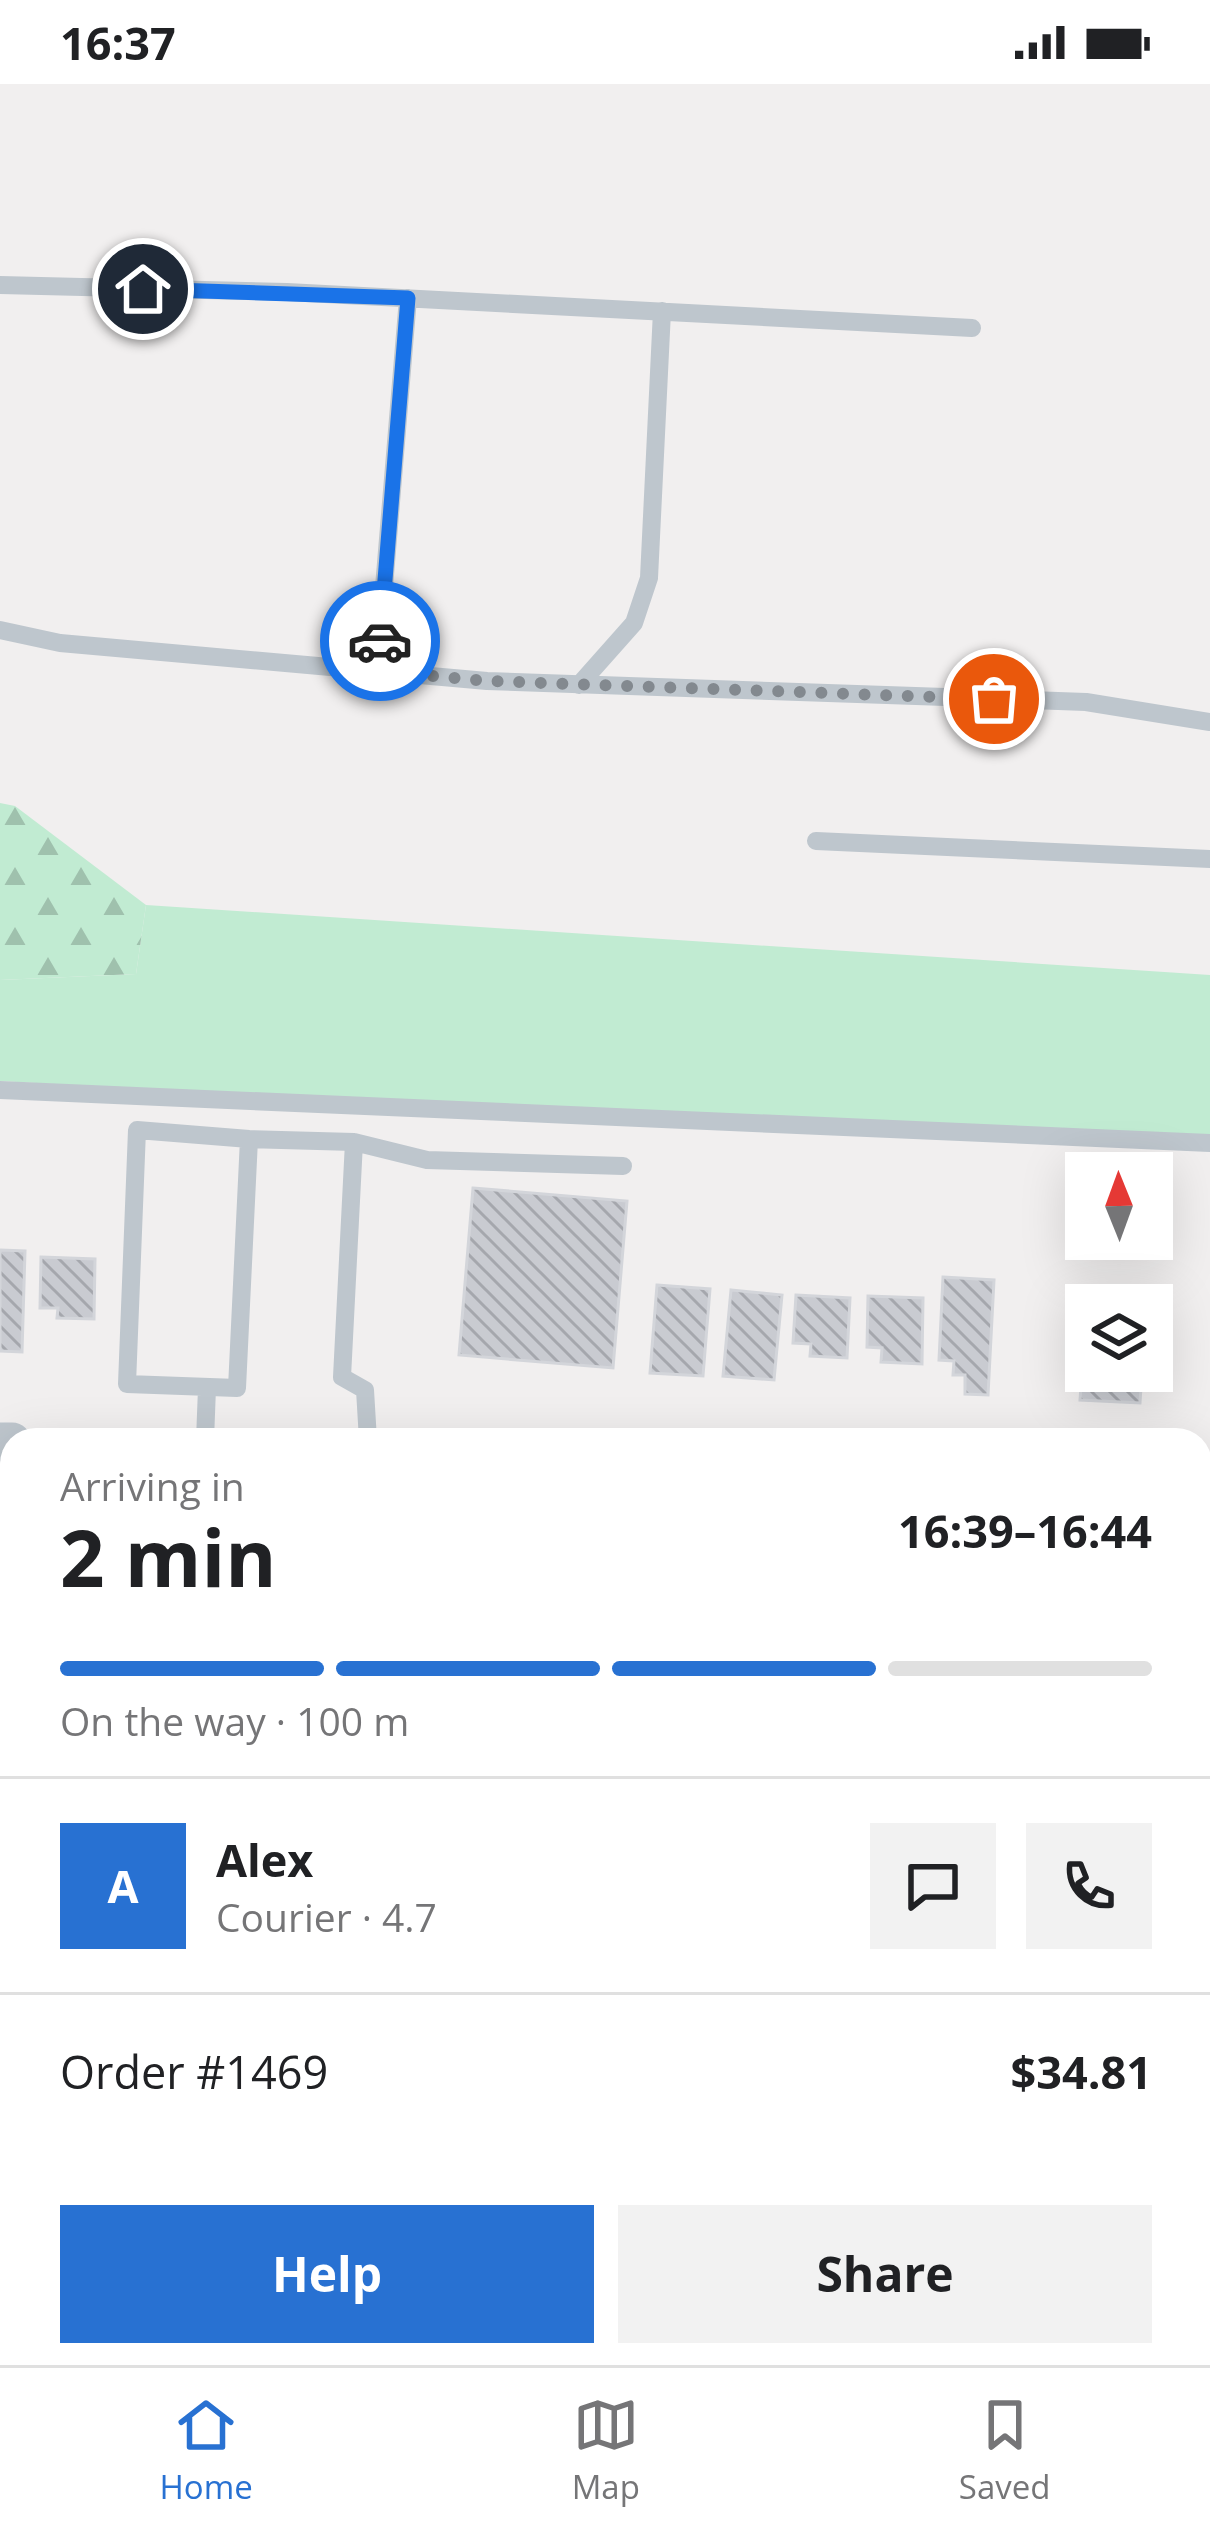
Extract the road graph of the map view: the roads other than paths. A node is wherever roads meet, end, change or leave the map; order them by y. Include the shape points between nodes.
1 (0, 285) edge
2 (408, 298) junction
3 (662, 310) junction
4 (972, 328) dead end
5 (0, 630) edge
6 (377, 671) junction
7 (579, 685) junction
8 (1210, 722) edge
9 (816, 842) dead end
10 (1210, 859) edge
11 (0, 1090) edge
12 (250, 1139) junction
13 (354, 1142) junction
14 (1210, 1143) edge
15 (623, 1166) dead end
16 (207, 1388) junction
17 (206, 1428) edge
18 (367, 1428) edge

1 - 2 lane
2 - 3 lane
2 - 6 lane
3 - 4 lane
3 - 7 lane via 649,578 634,623
5 - 6 lane via 59,643
6 - 7 lane
7 - 8 lane via 1086,702
9 - 10 lane
11 - 14 lane
12 - 13 lane
12 - 16 lane via 237,1388
12 - 16 lane via 137,1130 128,1384
13 - 15 lane via 427,1160
13 - 18 lane via 342,1377 365,1390
16 - 17 lane

